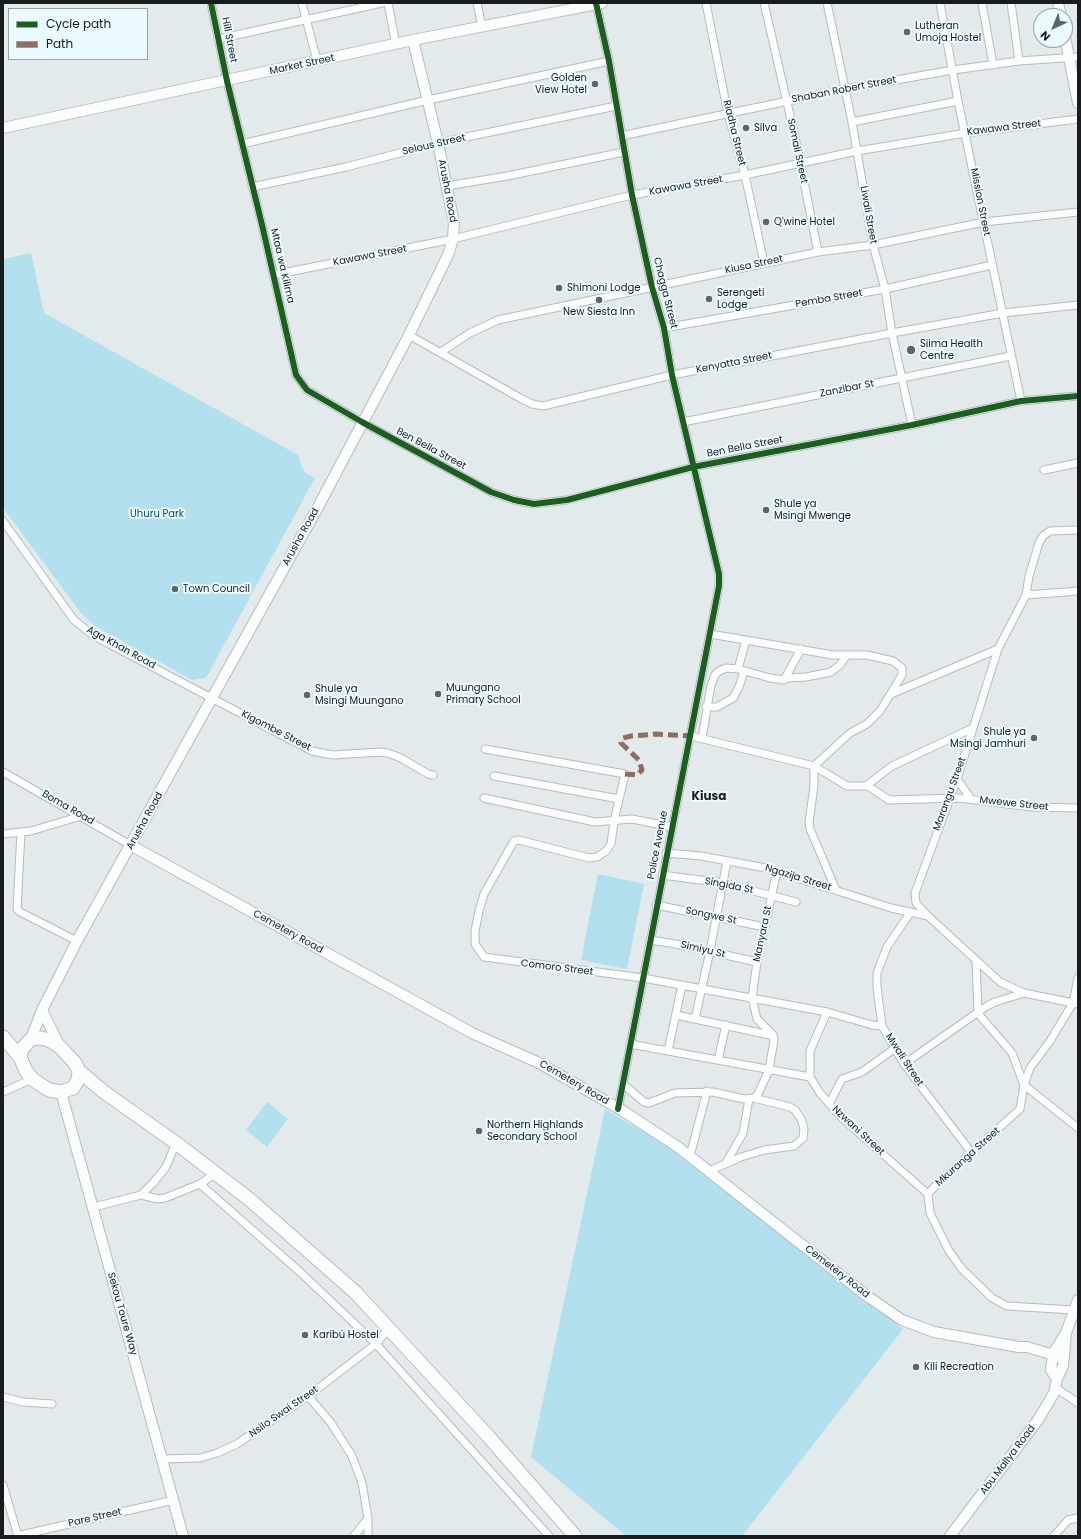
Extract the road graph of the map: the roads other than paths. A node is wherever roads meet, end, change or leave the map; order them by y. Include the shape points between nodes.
1 (211, 3) edge
2 (302, 3) edge
3 (382, 3) edge
4 (388, 3) edge
5 (478, 3) edge
6 (598, 3) edge
7 (706, 3) edge
8 (764, 3) edge
9 (827, 3) edge
10 (940, 3) edge
11 (982, 3) edge
12 (1011, 3) edge
13 (306, 21) junction
14 (482, 26) junction
15 (218, 39) junction
16 (413, 40) junction
17 (396, 45) junction
18 (1070, 48) edge
19 (1074, 58) edge
20 (609, 61) junction
21 (1019, 61) junction
22 (317, 62) junction
23 (993, 65) junction
24 (953, 70) junction
25 (227, 81) junction
26 (845, 89) junction
27 (428, 100) junction
28 (958, 101) junction
29 (786, 102) junction
30 (1078, 103) edge
31 (616, 106) junction
32 (728, 114) junction
33 (1078, 119) edge
34 (852, 122) junction
35 (3, 128) edge
36 (966, 133) junction
37 (621, 136) junction
38 (438, 143) junction
39 (242, 144) junction
40 (857, 151) junction
41 (624, 152) junction
42 (799, 164) junction
43 (745, 175) junction
44 (252, 186) junction
45 (446, 186) junction
46 (632, 195) junction
47 (1078, 212) edge
48 (984, 222) junction
49 (453, 239) junction
50 (873, 245) junction
51 (818, 252) junction
52 (764, 263) junction
53 (992, 265) junction
54 (274, 276) junction
55 (652, 286) junction
56 (884, 289) junction
57 (1078, 305) edge
58 (1003, 313) junction
59 (664, 328) junction
60 (892, 333) junction
61 (409, 335) junction
62 (441, 352) junction
63 (1011, 356) junction
64 (672, 375) junction
65 (903, 378) junction
66 (1078, 396) edge
67 (1021, 401) junction
68 (362, 422) junction
69 (683, 422) junction
70 (912, 425) junction
71 (1078, 463) edge
72 (693, 467) junction
73 (1044, 470) dead end
74 (3, 521) edge
75 (1078, 530) edge
76 (719, 586) joint
77 (1078, 592) edge
78 (1026, 596) junction
79 (710, 634) junction
80 (746, 640) junction
81 (801, 649) junction
82 (998, 649) junction
83 (847, 655) junction
84 (741, 670) junction
85 (786, 678) junction
86 (891, 694) junction
87 (212, 698) junction
88 (706, 707) junction
89 (973, 728) junction
90 (691, 736) junction
91 (702, 738) junction
92 (485, 749) dead end
93 (814, 766) junction
94 (3, 772) edge
95 (433, 775) dead end
96 (494, 776) dead end
97 (957, 779) junction
98 (866, 786) junction
99 (484, 798) dead end
100 (950, 798) junction
101 (619, 799) junction
102 (971, 799) junction
103 (1078, 808) edge
104 (81, 816) junction
105 (614, 821) junction
106 (672, 827) junction
107 (21, 832) junction
108 (3, 834) edge
109 (132, 846) junction
110 (666, 853) junction
111 (727, 861) junction
112 (777, 871) junction
113 (662, 875) junction
114 (723, 883) junction
115 (836, 890) junction
116 (771, 895) junction
117 (796, 902) dead end
118 (656, 905) junction
119 (910, 914) junction
120 (928, 916) junction
121 (717, 917) junction
122 (765, 927) junction
123 (650, 940) junction
124 (77, 942) junction
125 (710, 951) junction
126 (976, 961) junction
127 (757, 962) junction
128 (643, 978) junction
129 (1078, 978) edge
130 (682, 985) junction
131 (700, 989) junction
132 (1024, 993) junction
133 (752, 998) junction
134 (1075, 1003) edge
135 (42, 1010) junction
136 (826, 1012) junction
137 (978, 1012) junction
138 (676, 1015) junction
139 (695, 1019) junction
140 (726, 1026) junction
141 (882, 1026) junction
142 (3, 1035) edge
143 (773, 1035) junction
144 (29, 1040) junction
145 (630, 1044) junction
146 (60, 1048) junction
147 (894, 1049) junction
148 (668, 1051) junction
149 (20, 1057) junction
150 (718, 1060) junction
151 (904, 1064) junction
152 (769, 1070) junction
153 (79, 1071) junction
154 (810, 1077) junction
155 (32, 1079) junction
156 (623, 1084) junction
157 (1024, 1086) junction
158 (67, 1090) junction
159 (707, 1091) junction
160 (3, 1092) edge
161 (104, 1092) junction
162 (752, 1098) junction
163 (829, 1104) junction
164 (618, 1109) junction
165 (1078, 1128) edge
166 (176, 1143) junction
167 (971, 1152) junction
168 (690, 1156) junction
169 (726, 1163) junction
170 (708, 1170) junction
171 (216, 1173) junction
172 (200, 1184) junction
173 (928, 1194) junction
174 (140, 1195) junction
175 (94, 1207) junction
176 (1076, 1305) edge
177 (389, 1328) junction
178 (1066, 1333) junction
179 (376, 1344) junction
180 (1052, 1359) junction
181 (1063, 1362) junction
182 (1056, 1384) junction
183 (308, 1396) junction
184 (3, 1398) edge
185 (1078, 1403) edge
186 (52, 1404) dead end
187 (163, 1460) junction
188 (3, 1485) edge
189 (174, 1500) junction
190 (368, 1518) junction
191 (1078, 1518) edge
192 (18, 1536) edge
193 (184, 1536) edge
194 (354, 1536) edge
195 (368, 1536) edge
196 (548, 1536) edge
197 (575, 1536) edge
198 (950, 1536) edge
199 (1054, 1536) edge

1 - 15 street, Hill Street
2 - 13 street
3 - 13 street
4 - 17 street
5 - 14 street
6 - 14 main road, Market Street
6 - 20 street, Chagga Street
7 - 32 street, Riadha Street
8 - 29 street, Somali Street
9 - 26 street, Liwali Street
10 - 24 street, Mission Street
11 - 23 street
12 - 21 street
13 - 15 street
13 - 22 street
14 - 16 main road, Market Street
15 - 25 street, Hill Street
16 - 17 main road, Market Street
16 - 27 main road, Arusha Road
17 - 22 main road, Market Street
18 - 19 main road
19 - 21 street, Shaban Robert Street
19 - 30 main road
20 - 27 street
20 - 31 street, Chagga Street
21 - 23 street, Shaban Robert Street
22 - 25 main road, Market Street
23 - 24 street, Shaban Robert Street
24 - 26 street, Shaban Robert Street
24 - 28 street, Mission Street
25 - 35 main road, Market Street
25 - 39 street, Mtaa wa Kilima
26 - 29 street, Shaban Robert Street
26 - 34 street, Liwali Street
27 - 38 main road, Arusha Road
27 - 39 street
28 - 34 street
28 - 36 street, Mission Street
29 - 32 street, Shaban Robert Street
29 - 42 street, Somali Street
31 - 37 street, Chagga Street
31 - 38 street, Selous Street
32 - 37 street, Shaban Robert Street
32 - 43 street, Riadha Street
33 - 36 street, Kawawa Street
34 - 40 street, Liwali Street
36 - 40 street, Kawawa Street
36 - 48 street, Mission Street
37 - 41 street, Chagga Street
38 - 44 street, Selous Street via 346,167
38 - 45 main road, Arusha Road
39 - 44 street, Mtaa wa Kilima
40 - 42 street, Kawawa Street
40 - 50 street, Liwali Street
41 - 45 street
41 - 46 street, Chagga Street
42 - 43 street, Kawawa Street
42 - 51 street, Somali Street
43 - 46 street, Kawawa Street
43 - 52 street, Riadha Street
44 - 54 street, Mtaa wa Kilima
45 - 49 main road, Arusha Road via 454,223
46 - 49 street, Kawawa Street
46 - 55 street, Chagga Street
47 - 48 street, Kiusa Street
48 - 50 street, Kiusa Street
48 - 53 street, Mission Street
49 - 54 street, Kawawa Street
49 - 61 main road, Arusha Road via 445,263
50 - 51 street, Kiusa Street
50 - 56 street, Liwali Street
51 - 52 street, Kiusa Street
52 - 55 street, Kiusa Street
53 - 56 street, Pemba Street
53 - 58 street, Mission Street
54 - 68 street, Mtaa wa Kilima via 296,375 301,384
55 - 59 street, Chagga Street
55 - 62 street, Kiusa Street via 498,320 470,333
56 - 59 street, Pemba Street
56 - 60 street, Liwali Street
57 - 58 street, Kenyatta Street
58 - 60 street, Kenyatta Street
58 - 63 street, Mission Street
59 - 64 street, Chagga Street
60 - 64 street, Kenyatta Street
60 - 65 street, Liwali Street
61 - 62 street, Kenyatta Street
61 - 68 main road, Arusha Road
62 - 64 street, Kenyatta Street via 520,398 543,406
63 - 65 street, Zanzibar St
63 - 67 street, Mission Street
64 - 69 street, Chagga Street
65 - 69 street, Zanzibar St
65 - 70 street, Liwali Street
66 - 67 street, Ben Bella Street
67 - 70 street, Ben Bella Street
68 - 72 street, Ben Bella Street via 491,492 534,504 567,500
68 - 87 main road, Arusha Road
69 - 72 street, Chagga Street
70 - 72 street, Ben Bella Street
71 - 73 street
72 - 76 street, Chagga Street via 718,565
74 - 87 street, Aga Khan Road via 74,620 94,636
75 - 78 street, Marangu Street via 1050,531 1043,536 1029,576
76 - 79 street, Police Avenue
77 - 78 street
78 - 82 street, Marangu Street
79 - 80 street
79 - 90 street, Police Avenue
80 - 81 street
80 - 84 street
81 - 83 street
81 - 85 street
82 - 86 street
82 - 89 street, Marangu Street
83 - 85 street via 831,672
83 - 86 street via 867,655 898,664 902,675
84 - 85 street via 776,680
84 - 88 street via 739,687 732,698 717,707
84 - 88 street via 723,669 715,675
86 - 93 street via 870,722 854,730
87 - 95 street, Kigombe Street via 312,751 333,755 388,753
87 - 109 main road, Arusha Road
88 - 91 street
89 - 97 street, Marangu Street
89 - 98 street via 892,766
90 - 91 street
90 - 106 street, Police Avenue
91 - 93 street
92 - 101 street via 625,774
93 - 98 street via 847,786
93 - 115 street via 810,829
94 - 104 street, Boma Road
96 - 101 street
97 - 100 street, Marangu Street
97 - 102 street
98 - 100 street, Mwewe Street via 889,800
99 - 105 street via 595,822
100 - 102 street, Mwewe Street
100 - 120 street, Marangu Street via 915,893 916,903
101 - 105 street
102 - 103 street, Mwewe Street via 1032,807
104 - 107 street
104 - 109 street, Boma Road
105 - 106 street via 636,820
105 - 128 street, Comoro Street via 611,844 597,857 589,858 519,840 514,841 484,894 475,931 476,944 484,957 493,959
106 - 110 street, Police Avenue
107 - 108 street
107 - 124 street via 17,909
109 - 124 main road, Arusha Road
109 - 164 main road, Cemetery Road via 474,1034 537,1062
110 - 111 street, Ngazija Street
110 - 113 street, Police Avenue
111 - 112 street, Ngazija Street
111 - 114 street
112 - 115 street, Ngazija Street
112 - 116 street, Manyara St
113 - 114 street, Singida St
113 - 118 street, Police Avenue
114 - 116 street, Singida St
114 - 121 street
115 - 119 street, Ngazija Street
116 - 117 street, Singida St
116 - 122 street, Manyara St
118 - 121 street, Songwe St
118 - 123 street, Police Avenue
119 - 120 street, Ngazija Street
119 - 141 street, Mwali Street via 887,947 877,973
120 - 126 street, Marangu Street
121 - 122 street, Songwe St
121 - 125 street
122 - 127 street, Manyara St
123 - 125 street, Simiyu St
123 - 128 street, Police Avenue
124 - 135 main road, Arusha Road
125 - 127 street, Simiyu St
125 - 131 street
126 - 132 street, Marangu Street via 1000,982
126 - 137 street
127 - 133 street, Manyara St
128 - 130 street, Comoro Street
128 - 145 street, Police Avenue
129 - 134 street, Mkuranga Street
130 - 131 street, Comoro Street
130 - 138 street
131 - 133 street, Comoro Street
131 - 139 street
132 - 134 street, Marangu Street
132 - 137 street via 995,1002
133 - 136 street, Comoro Street
133 - 143 street via 759,1023
134 - 157 street, Mkuranga Street via 1030,1068
135 - 144 main road, Arusha Road
135 - 146 main road
136 - 141 street, Comoro Street
136 - 154 street via 810,1051
137 - 151 street
137 - 157 street via 1012,1053
138 - 139 street
138 - 148 street
139 - 140 street
140 - 143 street
140 - 150 street
141 - 147 street, Mwali Street
142 - 144 highway
142 - 149 highway
143 - 152 street via 774,1045
144 - 146 highway via 41,1038 51,1041
144 - 149 highway
145 - 148 street
145 - 156 street, Police Avenue
146 - 153 highway
147 - 151 street, Mwali Street
147 - 163 street via 862,1072 842,1080
148 - 150 street
149 - 155 highway
150 - 152 street
151 - 167 street, Mwali Street
152 - 154 street
152 - 162 street via 760,1090
153 - 158 highway via 78,1080
153 - 161 highway
154 - 163 street, Nzwani Street
155 - 158 highway via 49,1090
155 - 160 street
156 - 159 street via 644,1102 649,1103 671,1094
156 - 164 street, Police Avenue
157 - 165 street
157 - 167 street, Mkuranga Street via 1020,1109
158 - 161 highway
158 - 175 main road, Sekou Toure Way
159 - 162 street via 739,1099
159 - 168 street
161 - 166 highway
162 - 169 street via 743,1133
162 - 169 street via 795,1110 804,1129 803,1138 794,1146 764,1150
163 - 173 street, Nzwani Street
164 - 168 main road, Cemetery Road
166 - 171 highway
166 - 174 street via 166,1167
167 - 173 street, Mkuranga Street
168 - 170 main road, Cemetery Road
169 - 170 street
170 - 180 main road, Cemetery Road via 867,1296 902,1320 934,1332 1028,1347
171 - 172 street
171 - 177 highway via 322,1262
172 - 174 street via 165,1198
172 - 179 street via 299,1271
173 - 176 street, Mkuranga Street via 930,1213 949,1251 962,1269 992,1298 1007,1306
174 - 175 street
175 - 187 main road, Sekou Toure Way
176 - 178 main road
177 - 179 street, Nsilo Swai Street
177 - 197 highway
178 - 180 main road
178 - 181 main road
179 - 183 street, Nsilo Swai Street
179 - 196 street
180 - 181 main road, Cemetery Road
180 - 182 main road via 1051,1370
181 - 182 main road, Abu Mallya Road
182 - 185 street
182 - 198 main road, Abu Mallya Road via 1038,1420
183 - 187 street, Nsilo Swai Street via 237,1444 217,1453 200,1458
183 - 190 street via 331,1423 352,1456 362,1483
184 - 186 street
187 - 189 main road, Sekou Toure Way
188 - 192 street
189 - 192 street, Pare Street
189 - 193 main road, Sekou Toure Way
190 - 194 street
190 - 195 street
191 - 199 street via 1068,1520

